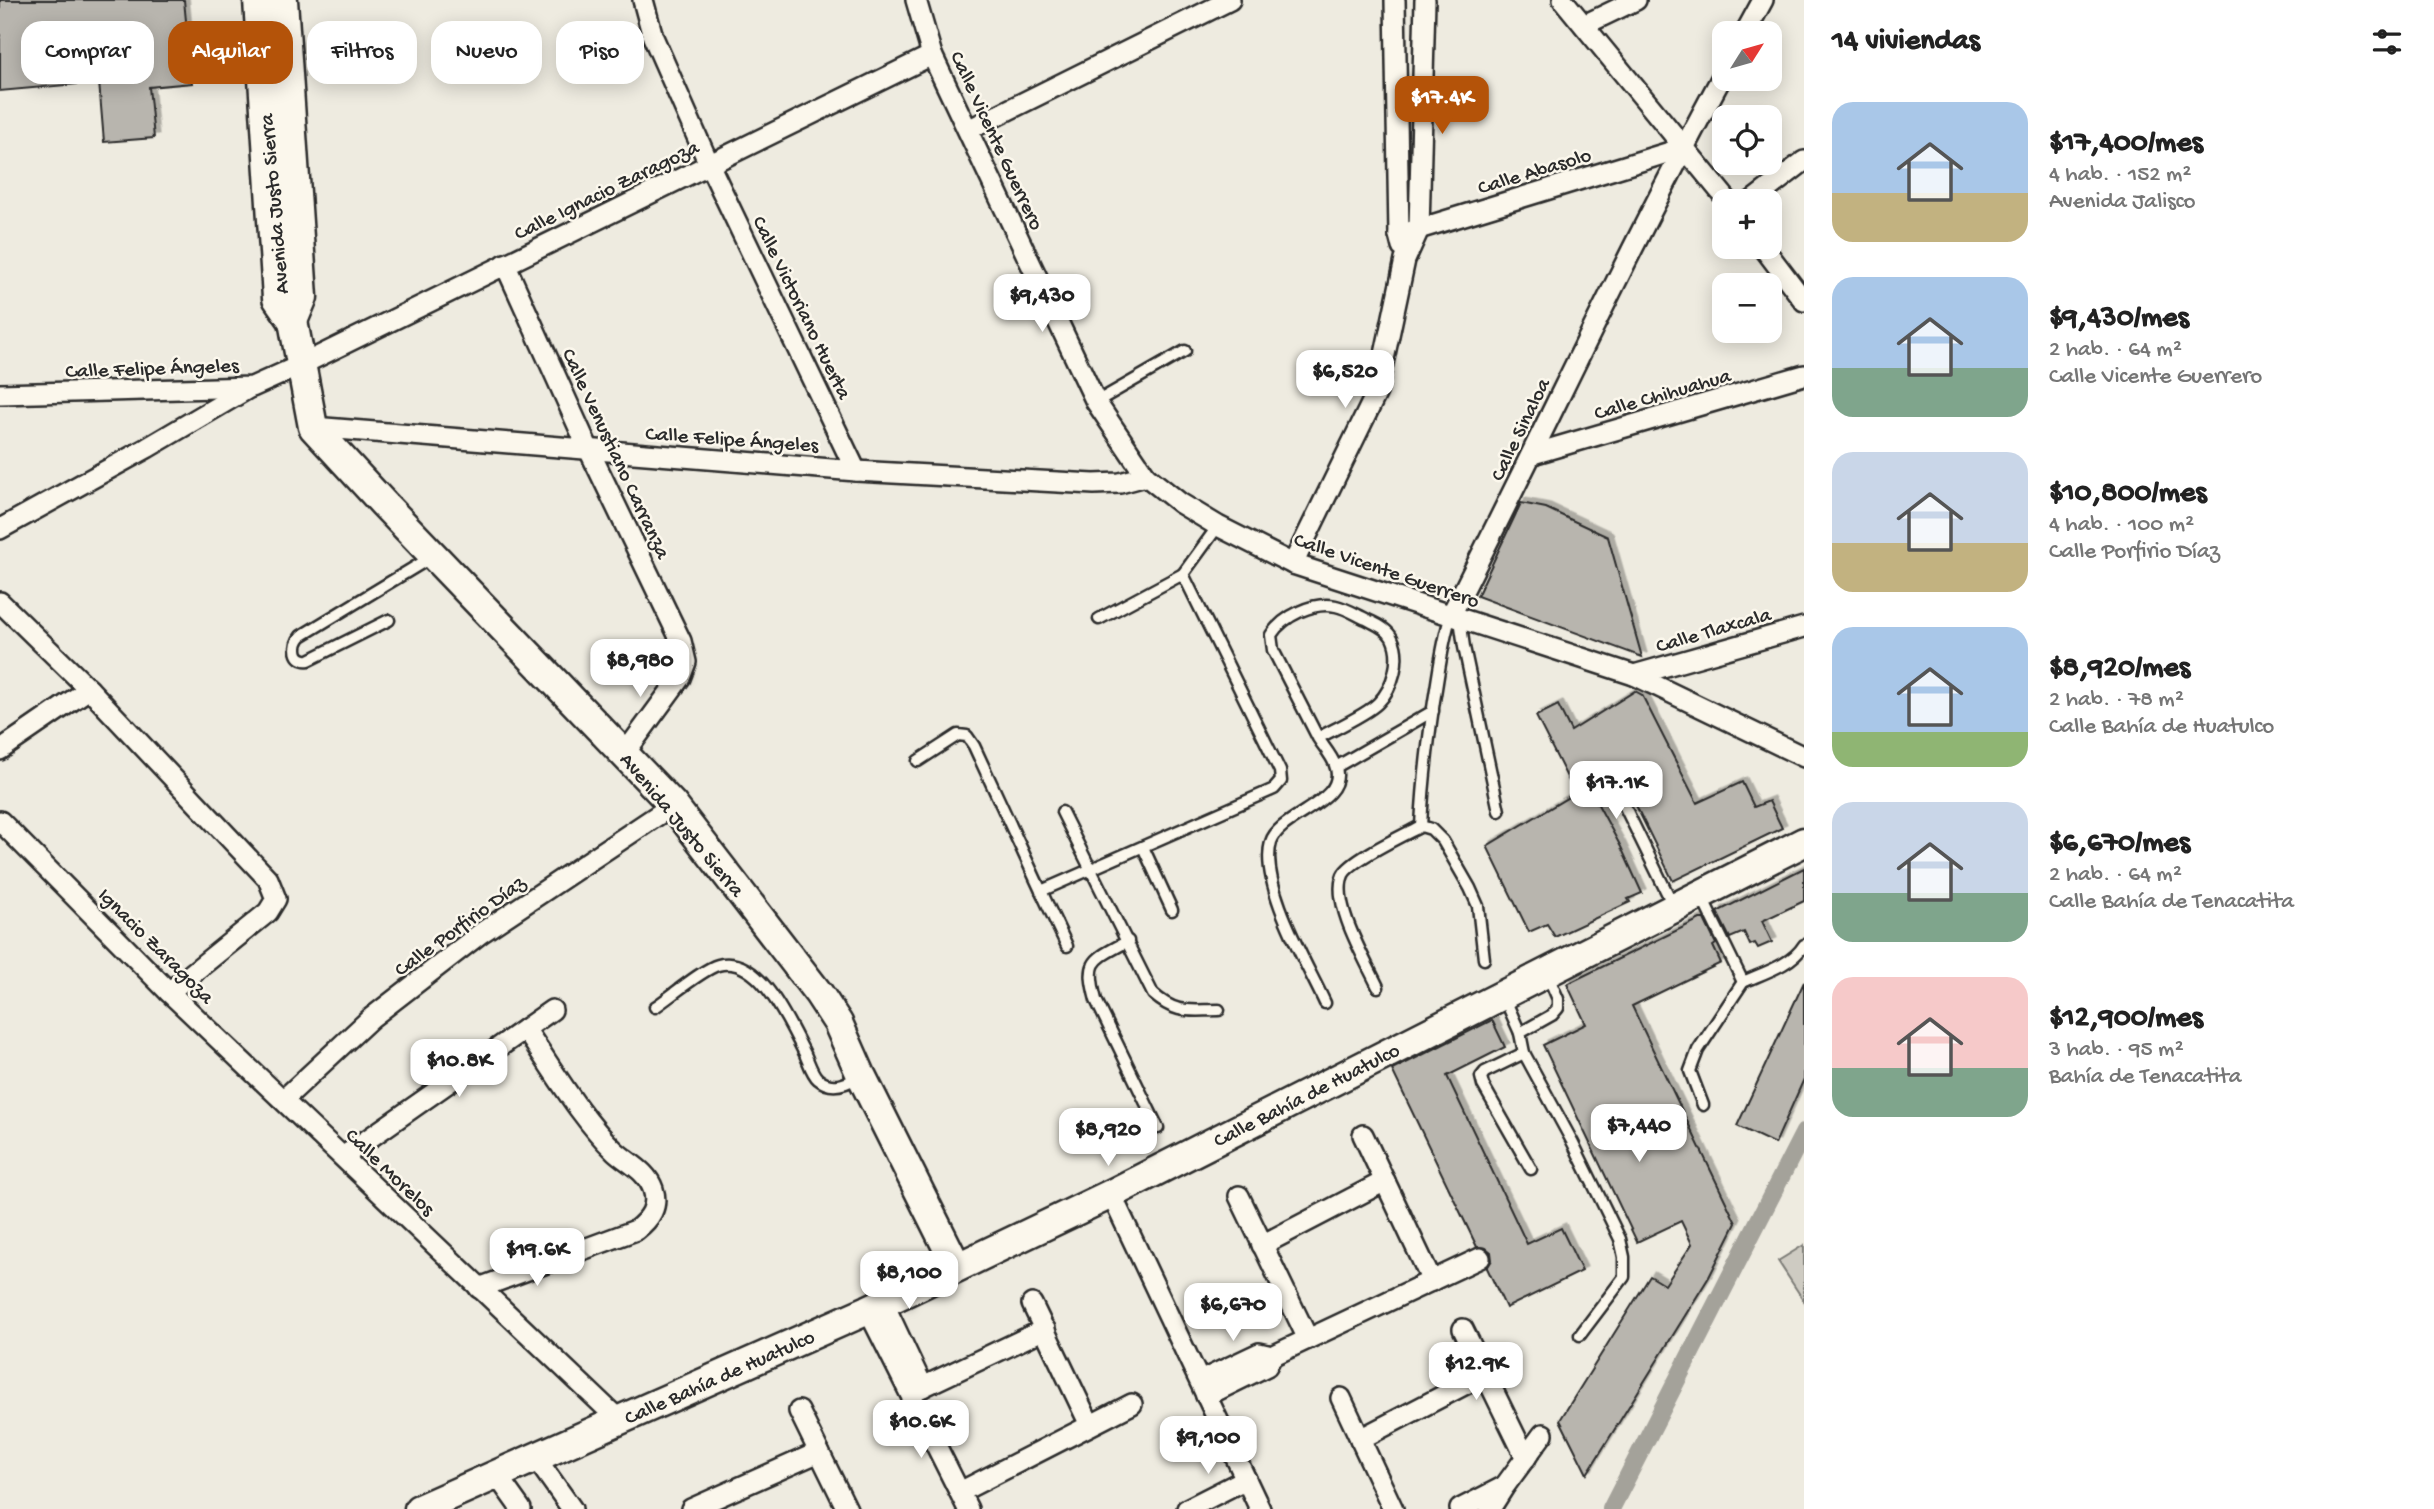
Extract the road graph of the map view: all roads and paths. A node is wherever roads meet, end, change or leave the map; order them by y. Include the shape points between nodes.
1 (258, 0) edge
2 (284, 0) edge
3 (643, 0) edge
4 (916, 0) edge
5 (1230, 0) edge
6 (1563, 0) edge
7 (1636, 0) edge
8 (1763, 0) edge
9 (1425, 3) edge
10 (1395, 5) edge
11 (265, 21) edge
12 (280, 21) edge
13 (1752, 21) edge
14 (1584, 25) junction
15 (932, 55) junction
16 (275, 84) edge
17 (1714, 91) edge
18 (968, 130) junction
19 (1683, 148) junction
20 (1804, 161) edge
21 (709, 164) junction
22 (1718, 189) edge
23 (1768, 189) edge
24 (1419, 229) junction
25 (1399, 235) junction
26 (1772, 259) edge
27 (1405, 260) junction
28 (505, 264) junction
29 (1804, 301) edge
30 (1185, 351) dead end
31 (301, 365) junction
32 (1804, 375) edge
33 (252, 387) junction
34 (0, 394) edge
35 (1096, 402) junction
36 (313, 427) junction
37 (589, 450) junction
38 (1533, 454) junction
39 (856, 471) junction
40 (1146, 476) junction
41 (1218, 526) junction
42 (0, 528) edge
43 (434, 556) junction
44 (1293, 564) junction
45 (1183, 574) junction
46 (0, 601) edge
47 (1455, 617) junction
48 (1099, 619) dead end
49 (388, 620) dead end
50 (1804, 627) edge
51 (1634, 675) junction
52 (89, 689) junction
53 (1433, 711) junction
54 (1318, 738) junction
55 (0, 750) edge
56 (625, 753) junction
57 (1804, 757) edge
58 (918, 761) dead end
59 (1336, 767) junction
60 (1622, 802) dead end
61 (673, 804) junction
62 (1499, 811) dead end
63 (1062, 812) dead end
64 (0, 821) edge
65 (1421, 826) junction
66 (1804, 842) edge
67 (1143, 847) junction
68 (1092, 870) junction
69 (1041, 891) junction
70 (1700, 894) junction
71 (1675, 907) junction
72 (1172, 909) dead end
73 (1128, 941) junction
74 (1804, 945) edge
75 (1067, 946) dead end
76 (1484, 959) dead end
77 (1546, 973) junction
78 (1743, 982) junction
79 (1378, 987) dead end
80 (169, 992) junction
81 (1503, 994) junction
82 (1325, 1003) dead end
83 (655, 1007) dead end
84 (552, 1010) dead end
85 (1219, 1010) dead end
86 (525, 1029) junction
87 (1520, 1033) junction
88 (1524, 1053) junction
89 (861, 1075) junction
90 (284, 1099) junction
91 (1703, 1105) dead end
92 (1158, 1128) dead end
93 (1363, 1135) dead end
94 (344, 1156) junction
95 (1531, 1169) dead end
96 (1385, 1181) junction
97 (1111, 1194) junction
98 (1239, 1196) dead end
99 (1262, 1245) junction
100 (1480, 1258) dead end
101 (957, 1267) junction
102 (1432, 1281) junction
103 (479, 1288) junction
104 (1032, 1304) dead end
105 (875, 1306) junction
106 (1045, 1329) junction
107 (1463, 1329) dead end
108 (1580, 1335) dead end
109 (1308, 1339) junction
110 (1485, 1374) junction
111 (1203, 1388) junction
112 (917, 1390) junction
113 (1342, 1398) dead end
114 (1132, 1404) dead end
115 (799, 1411) dead end
116 (619, 1420) junction
117 (1090, 1425) junction
118 (1543, 1434) dead end
119 (1360, 1439) junction
120 (819, 1452) junction
121 (535, 1457) junction
122 (1526, 1458) junction
123 (496, 1475) junction
124 (1246, 1479) junction
125 (1504, 1487) junction
126 (964, 1501) edge
127 (720, 1503) edge
128 (419, 1509) edge
129 (521, 1509) edge
130 (572, 1509) edge
131 (691, 1509) edge
132 (848, 1509) edge
133 (1187, 1509) edge
134 (1261, 1509) edge
135 (1393, 1509) edge
136 (1460, 1509) edge
137 (1490, 1509) edge

1 - 11 street, Avenida Justo Sierra
2 - 12 street, Avenida Justo Sierra
3 - 21 street, Calle Victoriano Huerta via 653,37
4 - 15 street, Calle Vicente Guerrero
5 - 18 street
6 - 14 street
7 - 14 street
8 - 13 street
9 - 10 street
9 - 24 street
10 - 25 street
14 - 19 street
15 - 18 street, Calle Vicente Guerrero
15 - 21 street, Calle Ignacio Zaragoza
16 - 31 street, Avenida Justo Sierra via 278,298 293,321
17 - 19 street, Calle Sinaloa
18 - 35 street, Calle Vicente Guerrero
19 - 22 street
19 - 24 street, Calle Abasolo
19 - 38 street, Calle Sinaloa
20 - 23 street
21 - 28 street, Calle Ignacio Zaragoza
21 - 39 street, Calle Victoriano Huerta
24 - 25 street, Calle Abasolo
24 - 27 street
25 - 27 street
26 - 29 street
27 - 44 street via 1377,392
28 - 31 street, Calle Ignacio Zaragoza
28 - 37 street, Calle Venustiano Carranza
30 - 35 lane
31 - 33 street, Calle Felipe Ángeles
31 - 36 street, Avenida Justo Sierra
32 - 38 street, Calle Chihuahua
33 - 34 street, Calle Felipe Ángeles
33 - 42 street
35 - 40 street, Calle Vicente Guerrero
36 - 37 street, Calle Felipe Ángeles
36 - 43 street, Avenida Justo Sierra
37 - 39 street, Calle Felipe Ángeles
37 - 56 street, Calle Venustiano Carranza via 681,641 686,662 680,678
38 - 47 street, Calle Sinaloa
39 - 40 street, Calle Felipe Ángeles via 1094,484
40 - 41 street, Calle Vicente Guerrero
41 - 44 street, Calle Vicente Guerrero
41 - 45 lane
43 - 49 lane via 301,636 295,648 298,657 309,660
43 - 56 street, Avenida Justo Sierra
44 - 47 street, Calle Vicente Guerrero
45 - 48 lane
45 - 67 lane via 1280,771 1280,781 1274,789
46 - 52 street
47 - 51 street, Calle Vicente Guerrero
47 - 53 lane, Calle Sinaloa via 1443,639
47 - 62 lane
50 - 51 street, Calle Tlaxcala
51 - 57 street, Calle Vicente Guerrero
52 - 55 street
52 - 80 street via 268,879 276,898 268,912
53 - 59 lane
53 - 65 lane, Calle Sinaloa
54 - 54 lane via 1273,650 1271,635 1290,615 1336,606 1380,626 1391,636 1396,650 1394,673 1390,688 1377,705
54 - 59 lane
56 - 61 street, Avenida Justo Sierra
58 - 69 lane via 958,735 967,736
59 - 82 lane via 1335,785 1324,799 1281,827 1271,840 1268,864 1277,901
60 - 71 lane
61 - 89 street, Avenida Justo Sierra via 819,994 838,1023
61 - 90 street, Calle Porfirio Díaz via 481,933 371,1018
63 - 68 lane
64 - 80 street, Ignacio Zaragoza
65 - 76 lane via 1443,841 1470,888 1478,906
65 - 79 lane via 1343,873 1340,893 1349,925
66 - 70 street, Calle Bahía de Huatulco
67 - 68 lane
67 - 72 lane
68 - 69 lane
68 - 73 lane
69 - 75 lane
70 - 71 street, Calle Bahía de Huatulco
70 - 78 lane
71 - 77 street, Calle Bahía de Huatulco
73 - 85 lane via 1153,994 1168,1007
73 - 92 lane via 1098,958 1091,980 1096,1000
74 - 78 lane via 1785,962
77 - 81 street, Calle Bahía de Huatulco
77 - 87 lane via 1558,1008
78 - 91 lane via 1698,1049 1690,1071
80 - 90 street, Ignacio Zaragoza
81 - 87 lane
81 - 97 street, Calle Bahía de Huatulco
83 - 89 lane via 715,965 745,967 764,983 817,1078 832,1086
84 - 86 street
86 - 94 street
86 - 103 street via 591,1124 616,1152 645,1174 654,1192 655,1208 636,1230
87 - 88 lane
88 - 95 lane via 1481,1077
88 - 108 lane via 1573,1143 1620,1239 1624,1257 1623,1277
89 - 101 street, Avenida Justo Sierra
90 - 94 street, Calle Morelos
93 - 96 street
94 - 103 street, Calle Morelos
96 - 99 street
96 - 102 street
97 - 101 street, Calle Bahía de Huatulco
97 - 111 street
98 - 99 street
99 - 109 street
100 - 102 street
101 - 105 street, Calle Bahía de Huatulco
102 - 109 street
103 - 116 street, Calle Morelos
104 - 106 street
105 - 112 street
105 - 116 street, Calle Bahía de Huatulco
106 - 112 street
106 - 117 street
107 - 110 street
109 - 111 street via 1272,1356 1267,1366
110 - 119 street
110 - 122 street
111 - 124 street
112 - 126 street
113 - 119 street
114 - 117 street
115 - 120 street
116 - 121 street, Calle Bahía de Huatulco
117 - 126 street
118 - 122 street
119 - 135 street
120 - 127 street
120 - 132 street
121 - 123 street, Calle Bahía de Huatulco
121 - 130 street
122 - 125 street
123 - 128 street, Calle Bahía de Huatulco
123 - 129 street
124 - 133 street
124 - 134 street
125 - 136 street
125 - 137 street
127 - 131 street

